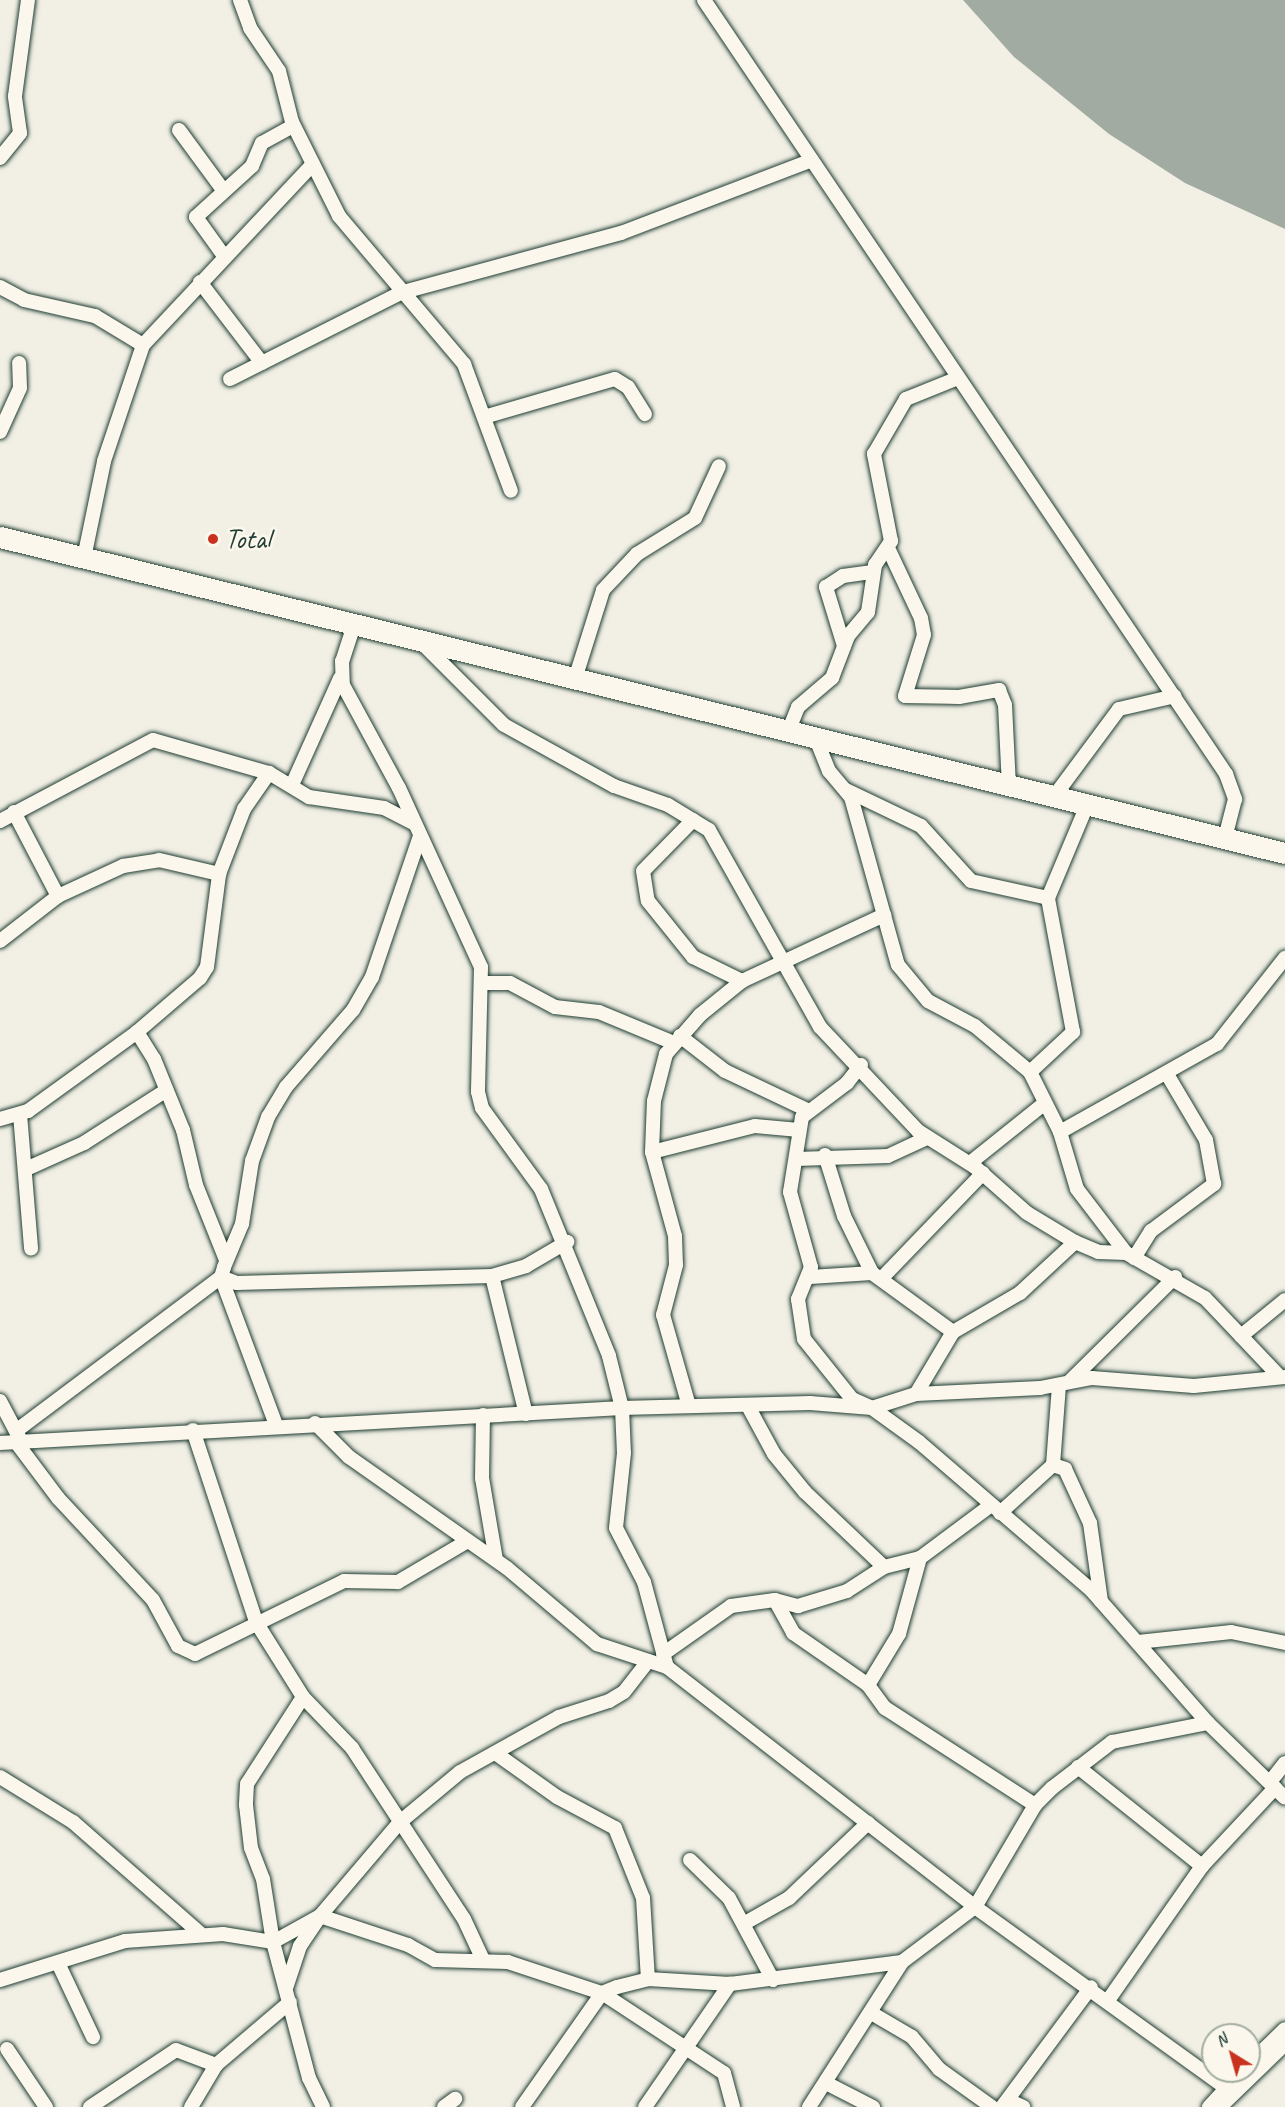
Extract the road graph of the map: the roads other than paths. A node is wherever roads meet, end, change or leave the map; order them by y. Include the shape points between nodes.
1 (28, 0) edge
2 (240, 0) edge
3 (704, 0) edge
4 (294, 126) junction
5 (179, 130) dead end
6 (0, 158) edge
7 (812, 160) junction
8 (313, 164) junction
9 (223, 190) junction
10 (224, 256) junction
11 (200, 282) junction
12 (0, 288) edge
13 (400, 293) junction
14 (143, 345) junction
15 (18, 363) dead end
16 (262, 363) junction
17 (958, 378) junction
18 (230, 379) dead end
19 (645, 414) dead end
20 (484, 417) junction
21 (0, 432) edge
22 (719, 466) dead end
23 (512, 491) dead end
24 (0, 537) edge
25 (888, 548) junction
26 (84, 558) junction
27 (873, 572) junction
28 (354, 624) junction
29 (420, 641) junction
30 (844, 646) junction
31 (340, 678) junction
32 (575, 679) junction
33 (1175, 696) junction
34 (788, 732) junction
35 (816, 739) junction
36 (269, 773) junction
37 (292, 785) junction
38 (1009, 787) junction
39 (846, 790) junction
40 (402, 795) junction
41 (1053, 798) junction
42 (1087, 805) junction
43 (384, 808) junction
44 (14, 812) junction
45 (693, 820) junction
46 (0, 821) edge
47 (417, 830) junction
48 (1225, 838) junction
49 (1285, 853) edge
50 (219, 874) junction
51 (58, 896) junction
52 (1048, 898) junction
53 (884, 915) junction
54 (0, 940) edge
55 (1285, 958) edge
56 (783, 962) junction
57 (742, 981) junction
58 (482, 982) junction
59 (136, 1032) junction
60 (677, 1039) junction
61 (861, 1065) junction
62 (1030, 1072) junction
63 (1167, 1074) junction
64 (166, 1090) junction
65 (1045, 1103) junction
66 (807, 1110) junction
67 (20, 1114) junction
68 (0, 1119) edge
69 (799, 1130) junction
70 (1060, 1132) junction
71 (927, 1138) junction
72 (652, 1152) junction
73 (825, 1155) junction
74 (796, 1158) junction
75 (970, 1163) junction
76 (26, 1168) junction
77 (983, 1173) junction
78 (567, 1242) junction
79 (1075, 1242) junction
80 (31, 1249) dead end
81 (1130, 1256) junction
82 (226, 1260) junction
83 (492, 1276) junction
84 (876, 1276) junction
85 (221, 1277) junction
86 (810, 1277) junction
87 (1175, 1277) junction
88 (1285, 1300) edge
89 (953, 1332) junction
90 (1241, 1335) junction
91 (1283, 1377) edge
92 (1064, 1383) junction
93 (916, 1394) junction
94 (0, 1401) edge
95 (689, 1406) junction
96 (622, 1408) junction
97 (748, 1408) junction
98 (872, 1408) junction
99 (526, 1414) junction
100 (483, 1415) junction
101 (315, 1423) junction
102 (276, 1425) junction
103 (193, 1430) junction
104 (18, 1438) junction
105 (0, 1443) edge
106 (1053, 1465) junction
107 (996, 1509) junction
108 (466, 1542) junction
109 (921, 1557) junction
110 (496, 1560) junction
111 (884, 1567) junction
112 (774, 1600) junction
113 (1101, 1601) junction
114 (256, 1622) junction
115 (1138, 1642) junction
116 (1285, 1643) edge
117 (665, 1660) junction
118 (648, 1661) junction
119 (868, 1684) junction
120 (303, 1697) junction
121 (1208, 1723) junction
122 (498, 1755) junction
123 (1285, 1763) edge
124 (1078, 1767) junction
125 (0, 1776) edge
126 (1277, 1789) edge
127 (1035, 1805) junction
128 (400, 1822) junction
129 (868, 1823) junction
130 (690, 1860) dead end
131 (1202, 1866) junction
132 (975, 1907) junction
133 (320, 1916) junction
134 (745, 1923) junction
135 (202, 1935) junction
136 (273, 1942) junction
137 (483, 1960) junction
138 (902, 1962) junction
139 (58, 1963) junction
140 (648, 1979) junction
141 (0, 1980) edge
142 (773, 1980) junction
143 (730, 1984) junction
144 (1091, 1987) junction
145 (603, 1993) junction
146 (288, 1995) junction
147 (1109, 1999) junction
148 (873, 2014) junction
149 (1285, 2029) edge
150 (93, 2037) dead end
151 (1285, 2045) edge
152 (7, 2049) dead end
153 (688, 2050) junction
154 (1261, 2052) edge
155 (216, 2065) junction
156 (826, 2083) junction
157 (1229, 2083) edge
158 (1225, 2087) junction
159 (1005, 2103) edge
160 (46, 2107) edge
161 (90, 2107) edge
162 (191, 2107) edge
163 (322, 2107) edge
164 (522, 2107) edge
165 (645, 2107) edge
166 (733, 2107) edge
167 (809, 2107) edge
168 (873, 2107) edge
169 (992, 2107) edge
170 (1023, 2107) edge
171 (1209, 2107) edge
172 (1220, 2107) edge

1 - 6 street via 15,96 20,133
2 - 4 street via 250,28 279,71
3 - 7 street
4 - 8 street
4 - 9 street via 262,143 252,166
5 - 9 street
7 - 13 street via 621,232
7 - 17 street
8 - 10 street
8 - 13 street via 350,231
9 - 10 street via 196,217
10 - 11 street
11 - 14 street
11 - 16 street
12 - 14 street via 24,300 95,316
13 - 16 street
13 - 20 street via 464,364
14 - 26 street via 104,462
15 - 21 street via 20,388
16 - 18 street
17 - 25 street via 906,399 874,454 891,533
17 - 33 street
19 - 20 street via 628,387 615,379
20 - 23 street
22 - 32 street via 695,518 637,554 603,590
24 - 26 highway
25 - 27 street
25 - 38 street via 921,618 924,635 905,696 959,697 999,690 1005,705
26 - 28 highway
27 - 30 street via 868,612
27 - 30 street via 843,576 826,587
28 - 29 highway
28 - 31 street
29 - 32 highway
29 - 45 street via 504,725 614,786
30 - 34 street via 832,678 798,707
31 - 37 street
31 - 40 street
32 - 34 highway
33 - 41 street via 1119,709
33 - 48 street via 1227,774 1235,799
34 - 35 highway
35 - 38 highway
35 - 39 street via 829,771
36 - 37 street
36 - 44 street via 153,740
36 - 50 street via 244,809
37 - 43 street via 309,797
38 - 41 highway
39 - 52 street via 921,826 971,881
39 - 53 street
40 - 43 street
40 - 47 street
41 - 42 highway
42 - 48 highway
42 - 52 street
43 - 47 street
44 - 46 street
44 - 51 street
45 - 56 street via 718,841
45 - 57 street via 643,871 648,901 693,957
47 - 58 street via 475,949
47 - 82 street via 372,977 353,1010 286,1087 268,1117 252,1161 242,1224
48 - 49 highway
50 - 51 street via 159,860 123,866
50 - 59 street via 207,967
51 - 54 street
52 - 62 street via 1073,1032
53 - 56 street
53 - 62 street via 898,965 915,989 975,1026
55 - 63 street via 1232,1030
56 - 57 street
56 - 61 street via 820,1027
57 - 60 street
58 - 60 street via 510,983 555,1007 599,1012
58 - 78 street via 478,1092 482,1108 522,1157
59 - 64 street
59 - 67 street
60 - 66 street via 725,1071
60 - 72 street via 658,1077
61 - 66 street via 847,1083
61 - 71 street
62 - 65 street
63 - 70 street via 1129,1089
63 - 81 street via 1206,1140 1214,1184 1151,1232
64 - 76 street via 84,1143
64 - 82 street
65 - 70 street
65 - 75 street
66 - 69 street
67 - 68 street
67 - 76 street
69 - 72 street via 755,1126
69 - 74 street
70 - 81 street via 1077,1189
71 - 73 street via 888,1156
71 - 75 street
72 - 95 street via 676,1265 663,1315
73 - 74 street
73 - 84 street via 844,1216
74 - 86 street via 790,1192
75 - 77 street
76 - 80 street
77 - 79 street via 1027,1213
77 - 84 street
78 - 83 street via 526,1266
78 - 96 street
79 - 81 street via 1098,1252
79 - 89 street via 1020,1293
81 - 87 street
82 - 85 street
83 - 85 street via 237,1282
83 - 99 street
84 - 86 street
84 - 89 street
85 - 102 street
85 - 104 street
86 - 98 street via 798,1299 804,1339 852,1399
87 - 90 street via 1205,1298
87 - 92 street
88 - 90 street
89 - 93 street
90 - 91 street
91 - 92 street via 1207,1386 1116,1377
92 - 93 street
92 - 106 street
93 - 98 street
94 - 104 street
95 - 96 street
95 - 97 street
96 - 99 street
96 - 117 street via 624,1453 614,1516 644,1582
97 - 98 street via 810,1403
97 - 111 street via 774,1454 805,1492
98 - 107 street
99 - 100 street
100 - 101 street
100 - 110 street via 482,1478
101 - 102 street
101 - 108 street via 349,1457
102 - 103 street
103 - 104 street
103 - 114 street
104 - 105 street
104 - 114 street via 58,1498 153,1600 177,1646 195,1654
106 - 107 street
106 - 113 street via 1065,1469 1089,1523
107 - 109 street
107 - 113 street
108 - 110 street
108 - 114 street via 398,1582 344,1581
109 - 111 street
109 - 119 street via 899,1634
110 - 118 street via 597,1644
111 - 112 street via 828,1599 798,1606
112 - 117 street via 731,1606
112 - 119 street via 793,1633
113 - 115 street
114 - 120 street
115 - 116 street via 1231,1632
115 - 121 street
117 - 118 street
117 - 129 street
118 - 122 street via 624,1692 559,1718
119 - 127 street via 885,1708
120 - 128 street via 352,1748
120 - 136 street via 247,1784 250,1848 263,1879
121 - 124 street via 1112,1742
121 - 126 street
122 - 128 street via 460,1772
122 - 140 street via 557,1797 615,1828 643,1898
123 - 126 street
124 - 127 street
124 - 131 street
125 - 135 street via 73,1822
126 - 131 street
127 - 132 street
128 - 133 street
128 - 137 street via 464,1919
129 - 132 street
129 - 134 street via 789,1898
130 - 134 street via 729,1898
131 - 147 street
132 - 138 street
132 - 144 street
133 - 136 street
133 - 137 street via 408,1945 435,1960
133 - 146 street via 300,1946
134 - 142 street
135 - 136 street
135 - 139 street via 126,1941
136 - 146 street
137 - 145 street
138 - 142 street
138 - 148 street
139 - 141 street
139 - 150 street
140 - 143 street
140 - 145 street
142 - 143 street
143 - 153 street
144 - 147 street
144 - 159 street
145 - 153 street
145 - 164 street
146 - 155 street
146 - 163 street
147 - 158 street
148 - 156 street
148 - 169 street via 912,2037 939,2069
149 - 154 street
151 - 172 street
152 - 160 street
153 - 165 street
153 - 166 street via 724,2073
155 - 161 street via 176,2050 115,2086
155 - 162 street
156 - 167 street
156 - 168 street
157 - 158 street
158 - 171 street
159 - 170 street

